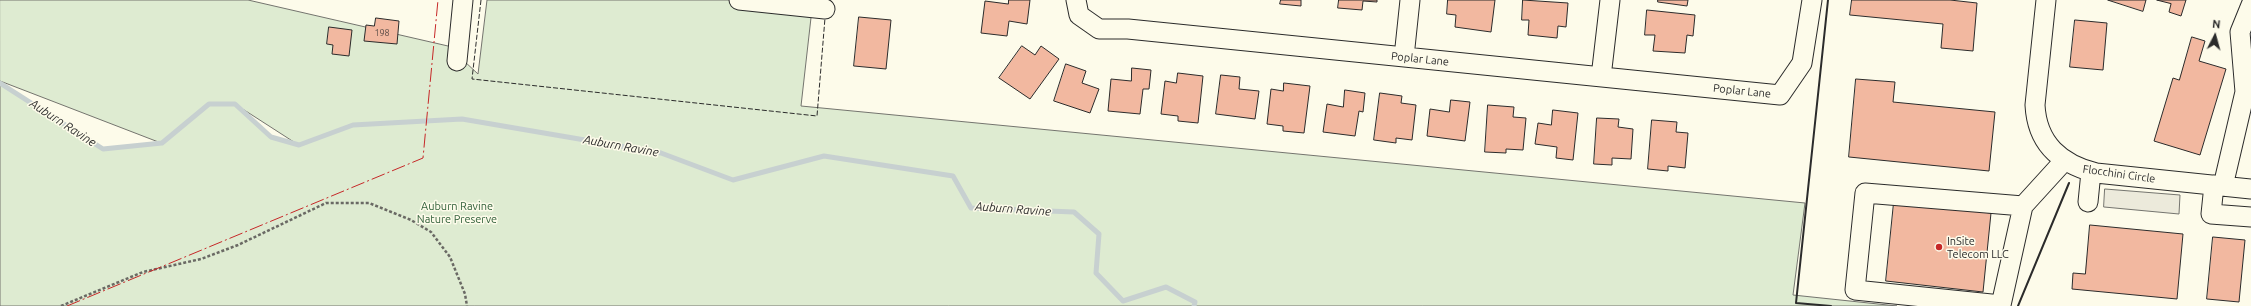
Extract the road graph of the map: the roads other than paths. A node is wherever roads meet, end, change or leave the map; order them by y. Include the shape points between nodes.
1 (464, 0) edge
2 (739, 0) edge
3 (1076, 0) edge
4 (1410, 0) edge
5 (1610, 0) edge
6 (1812, 0) edge
7 (2046, 0) edge
8 (2251, 5) edge
9 (825, 9) dead end
10 (1404, 57) junction
11 (457, 61) dead end
12 (1601, 77) junction
13 (2064, 161) junction
14 (2090, 172) junction
15 (2219, 185) junction
16 (2251, 189) edge
17 (2088, 202) dead end
18 (2024, 206) junction
19 (2251, 217) edge

1 - 11 street
2 - 9 street
3 - 10 street, Poplar Lane via 1079,16 1099,29 1128,29
4 - 10 street
5 - 12 street
6 - 12 street, Poplar Lane via 1802,63 1780,95
7 - 13 street, Flocchini Circle via 2036,120 2050,147
8 - 15 street via 2240,32 2245,92
10 - 12 street, Poplar Lane
13 - 14 street, Flocchini Circle
13 - 18 street
14 - 15 street, Flocchini Circle
14 - 17 street
15 - 16 street, Flocchini Circle
15 - 19 street via 2211,214
18 - 18 street via 2001,305 1855,290 1865,192

